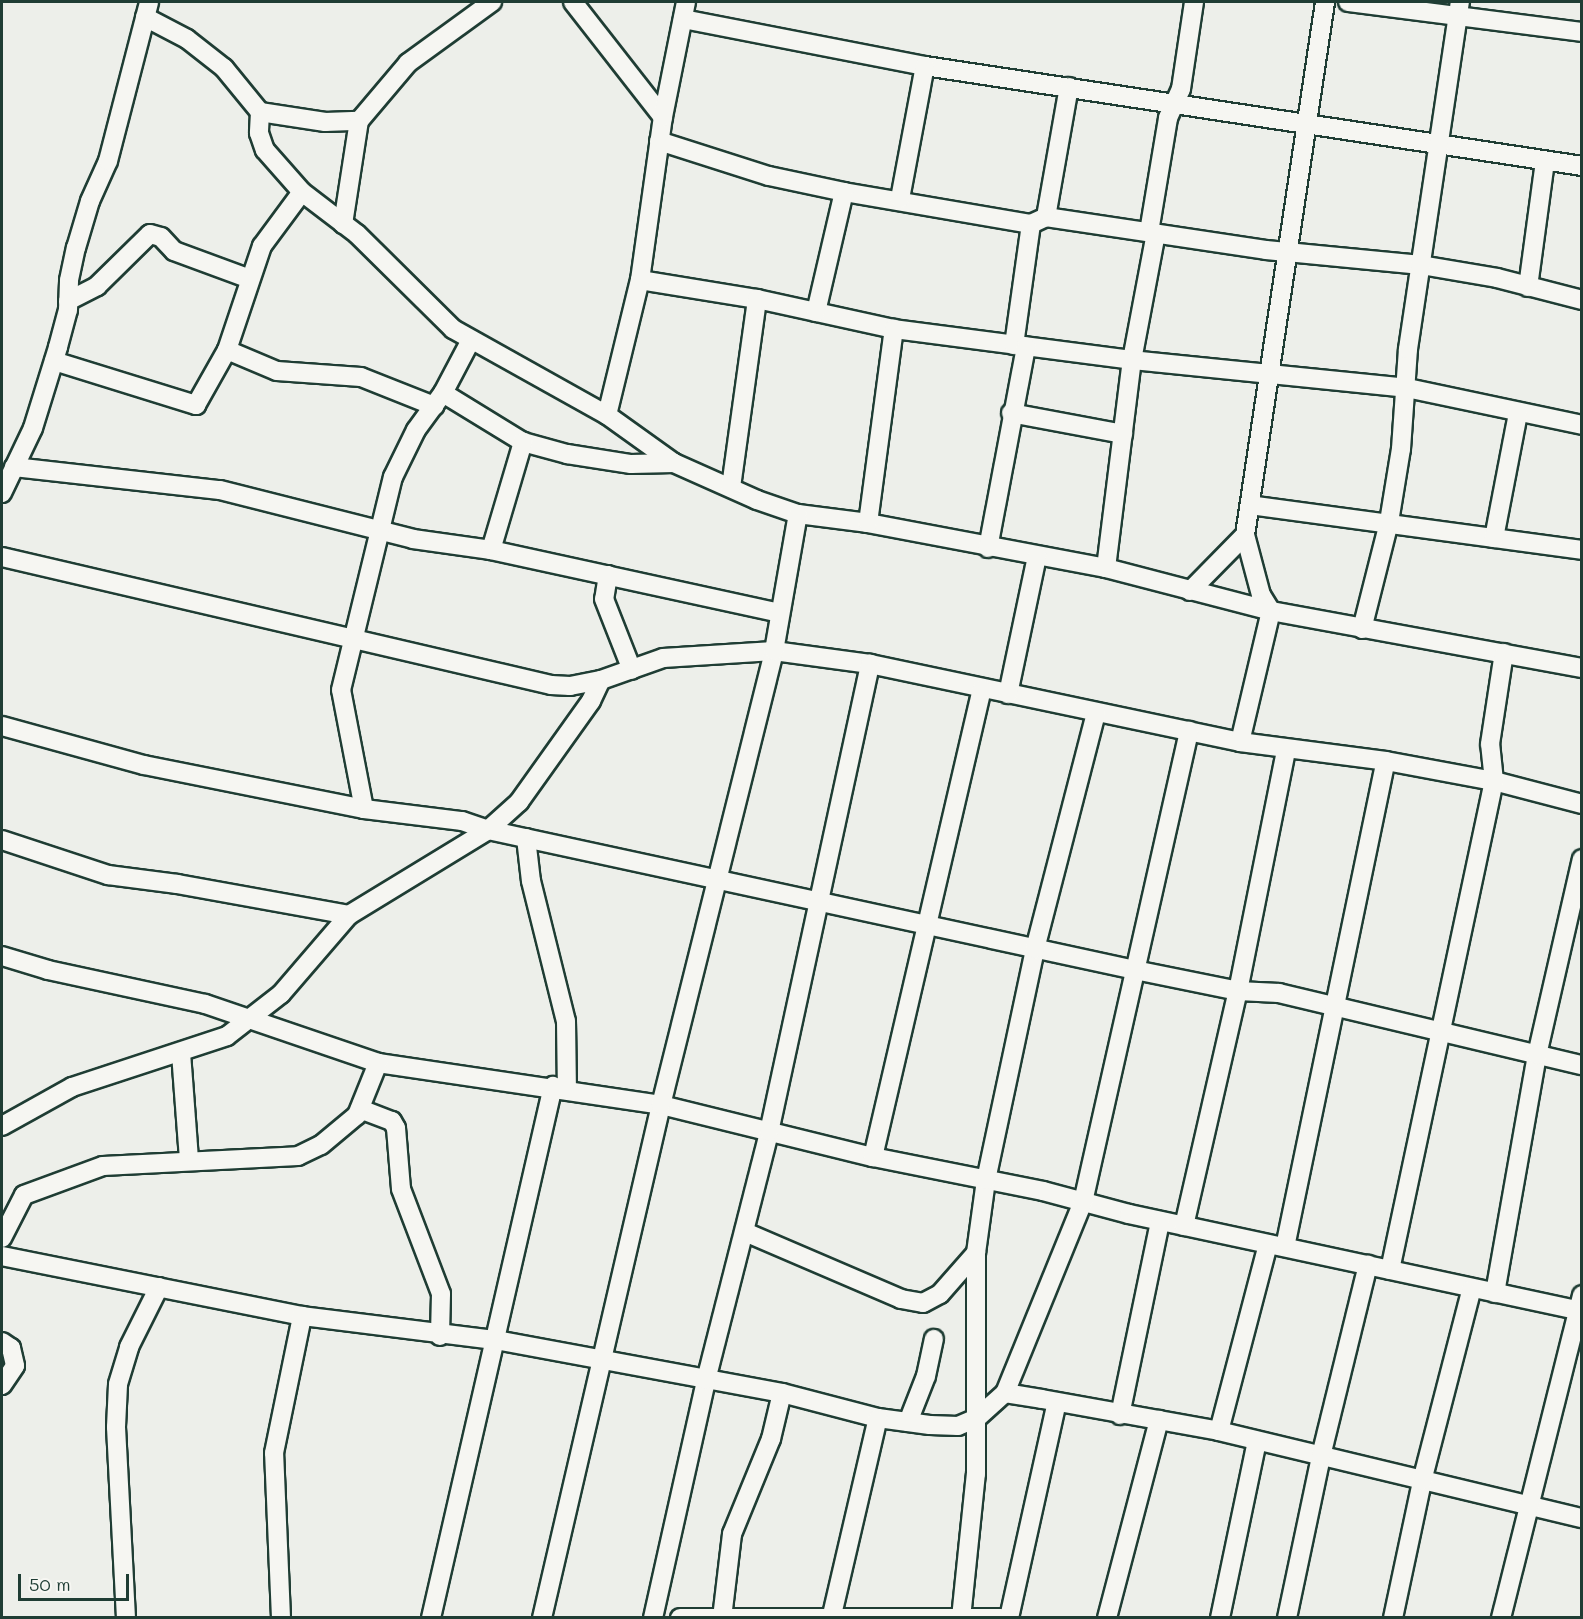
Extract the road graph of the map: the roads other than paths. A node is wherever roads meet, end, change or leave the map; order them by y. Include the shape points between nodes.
1 (492, 2) edge
2 (573, 2) edge
3 (1194, 2) edge
4 (1325, 2) edge
5 (1348, 2) edge
6 (147, 9) edge
7 (1458, 9) edge
8 (685, 10) edge
9 (1581, 32) edge
10 (925, 66) junction
11 (1069, 87) junction
12 (1175, 104) junction
13 (260, 112) junction
14 (663, 117) junction
15 (359, 121) junction
16 (1305, 122) junction
17 (659, 141) junction
18 (1438, 142) junction
19 (1545, 162) junction
20 (1581, 166) edge
21 (302, 192) junction
22 (844, 192) junction
23 (900, 199) junction
24 (1038, 221) junction
25 (343, 224) junction
26 (1152, 233) junction
27 (1287, 251) junction
28 (1421, 265) junction
29 (250, 279) junction
30 (640, 280) junction
31 (1528, 287) junction
32 (757, 299) junction
33 (1581, 300) edge
34 (68, 301) junction
35 (816, 312) junction
36 (894, 329) junction
37 (471, 340) junction
38 (1020, 346) junction
39 (227, 350) junction
40 (1132, 360) junction
41 (54, 361) junction
42 (1269, 371) junction
43 (1407, 388) junction
44 (438, 400) junction
45 (1011, 413) junction
46 (1518, 413) junction
47 (607, 415) junction
48 (1581, 425) edge
49 (1123, 434) junction
50 (523, 442) junction
51 (674, 463) junction
52 (14, 467) junction
53 (731, 487) junction
54 (2, 493) edge
55 (1250, 505) junction
56 (798, 514) junction
57 (1389, 522) junction
58 (868, 523) junction
59 (380, 532) junction
60 (1245, 535) junction
61 (1494, 538) junction
62 (988, 548) junction
63 (491, 550) junction
64 (1581, 550) edge
65 (1038, 556) junction
66 (2, 557) edge
67 (1106, 568) junction
68 (608, 575) junction
69 (1190, 591) junction
70 (1271, 611) junction
71 (779, 613) junction
72 (1362, 629) junction
73 (355, 641) junction
74 (774, 651) junction
75 (1504, 653) junction
76 (870, 664) junction
77 (1581, 668) edge
78 (632, 670) junction
79 (601, 680) junction
80 (982, 688) junction
81 (1008, 694) junction
82 (1096, 713) junction
83 (2, 726) edge
84 (1190, 731) junction
85 (1240, 742) junction
86 (1286, 750) junction
87 (1386, 761) junction
88 (1494, 781) junction
89 (1581, 804) edge
90 (364, 809) junction
91 (488, 830) junction
92 (526, 838) junction
93 (2, 840) edge
94 (1581, 859) edge
95 (718, 879) junction
96 (820, 902) junction
97 (349, 915) junction
98 (924, 924) junction
99 (1035, 949) junction
100 (2, 956) edge
101 (1135, 970) junction
102 (1238, 991) junction
103 (1336, 1006) junction
104 (248, 1020) junction
105 (1438, 1032) junction
106 (181, 1053) junction
107 (1537, 1055) junction
108 (378, 1063) junction
109 (1581, 1065) edge
110 (560, 1087) junction
111 (661, 1105) junction
112 (360, 1109) junction
113 (2, 1126) edge
114 (769, 1132) junction
115 (873, 1157) junction
116 (189, 1159) junction
117 (986, 1180) junction
118 (1083, 1202) junction
119 (1160, 1221) junction
120 (1184, 1226) junction
121 (745, 1232) junction
122 (2, 1238) edge
123 (1277, 1246) junction
124 (976, 1253) junction
125 (2, 1256) edge
126 (1368, 1265) junction
127 (1390, 1270) junction
128 (159, 1287) junction
129 (1472, 1288) junction
130 (1496, 1293) junction
131 (1580, 1305) edge
132 (302, 1316) junction
133 (440, 1336) junction
134 (934, 1339) dead end
135 (496, 1341) junction
136 (2, 1342) edge
137 (601, 1362) junction
138 (706, 1380) junction
139 (2, 1386) edge
140 (782, 1393) junction
141 (1005, 1393) junction
142 (1057, 1402) junction
143 (1120, 1415) junction
144 (878, 1418) junction
145 (977, 1418) junction
146 (1159, 1420) junction
147 (908, 1422) junction
148 (1219, 1431) junction
149 (1257, 1441) junction
150 (1321, 1456) junction
151 (1422, 1481) junction
152 (1530, 1506) junction
153 (1581, 1518) edge
154 (842, 1616) edge
155 (961, 1616) edge
156 (126, 1617) edge
157 (281, 1617) edge
158 (431, 1617) edge
159 (542, 1617) edge
160 (653, 1617) edge
161 (680, 1617) edge
162 (722, 1617) edge
163 (1001, 1617) edge
164 (1009, 1617) edge
165 (1107, 1617) edge
166 (1220, 1617) edge
167 (1287, 1617) edge
168 (1394, 1617) edge
169 (1501, 1617) edge

1 - 15 street via 408,63
2 - 14 street
3 - 12 street
4 - 16 street
5 - 7 street
6 - 13 street via 224,68
6 - 34 street via 108,161 90,201 76,248
7 - 9 street
7 - 18 street
8 - 10 street
8 - 14 street
10 - 11 street
10 - 23 street
11 - 12 street
11 - 24 street
12 - 16 street
12 - 26 street via 1168,118
13 - 15 street via 325,123
13 - 21 street via 259,134 265,150
14 - 17 street
15 - 25 street
16 - 18 street
16 - 27 street
17 - 22 street via 769,176
17 - 30 street
18 - 19 street
18 - 28 street
19 - 20 street
19 - 31 street
21 - 25 street
21 - 29 street via 267,237
22 - 23 street
22 - 35 street
23 - 24 street
24 - 26 street
24 - 38 street
25 - 37 street via 453,329
26 - 27 street
26 - 40 street
27 - 28 street
27 - 42 street
28 - 31 street
28 - 43 street
29 - 34 street via 174,251 160,237 150,234 97,286
29 - 39 street
30 - 32 street
30 - 47 street
31 - 33 street
32 - 35 street
32 - 53 street
34 - 41 street
35 - 36 street
36 - 38 street
36 - 58 street
37 - 44 street
37 - 47 street
38 - 40 street
38 - 45 street
39 - 41 street via 196,405
39 - 44 street via 277,371 361,377
40 - 42 street
40 - 49 street
41 - 52 street via 33,428
42 - 43 street
42 - 55 street
43 - 46 street
43 - 57 street
44 - 50 street
44 - 59 street via 416,430 393,477
45 - 49 street
45 - 62 street
46 - 48 street
46 - 61 street
47 - 51 street
49 - 67 street
50 - 51 street via 631,464
50 - 63 street
51 - 53 street
52 - 54 street
52 - 59 street via 220,490
53 - 56 street
55 - 57 street
55 - 60 street
56 - 58 street
56 - 71 street
57 - 61 street
57 - 72 street
58 - 62 street
59 - 63 street
59 - 73 street
60 - 69 street
60 - 70 street via 1254,577
61 - 64 street
62 - 65 street
63 - 68 street
65 - 67 street
65 - 81 street
66 - 73 street
67 - 69 street
68 - 71 street
68 - 78 street via 604,599
69 - 70 street
70 - 72 street
70 - 85 street
71 - 74 street
72 - 75 street
73 - 79 street via 550,686
73 - 90 street via 341,701
74 - 76 street
74 - 78 street via 663,658
74 - 95 street
75 - 77 street
75 - 88 street via 1490,744
76 - 80 street
76 - 96 street
78 - 79 street
79 - 91 street via 591,701 519,802
80 - 81 street
80 - 98 street
81 - 82 street
82 - 84 street
82 - 99 street
83 - 90 street via 144,765
84 - 85 street
84 - 101 street
85 - 86 street
86 - 87 street
86 - 102 street
87 - 88 street
87 - 103 street
88 - 89 street
88 - 105 street
90 - 91 street via 462,821
91 - 92 street
91 - 97 street
92 - 95 street
92 - 110 street via 531,881 566,1021
93 - 97 street via 108,875
94 - 107 street
95 - 96 street
95 - 111 street
96 - 98 street
96 - 114 street
97 - 104 street via 281,994
98 - 99 street
98 - 115 street
99 - 101 street
99 - 117 street
100 - 104 street via 48,970 205,1004
101 - 102 street
101 - 118 street
102 - 103 street via 1279,993
102 - 120 street
103 - 105 street
103 - 123 street
104 - 106 street via 227,1036
104 - 108 street
105 - 107 street
105 - 127 street
106 - 113 street via 72,1087
106 - 116 street
107 - 109 street
107 - 130 street
108 - 110 street
108 - 112 street
110 - 111 street
110 - 135 street
111 - 114 street
111 - 137 street
112 - 116 street via 341,1130 298,1156
112 - 133 street via 392,1121 396,1128 401,1189 441,1294
114 - 115 street
114 - 121 street
115 - 117 street
116 - 122 street via 103,1166 40,1187 24,1195
117 - 118 street
117 - 124 street
118 - 119 street
118 - 141 street
119 - 120 street
119 - 143 street
120 - 123 street
121 - 124 street via 902,1299 923,1303 940,1294
121 - 138 street
123 - 126 street
123 - 148 street
124 - 145 street
125 - 128 street
126 - 127 street
126 - 150 street
127 - 129 street
128 - 132 street
128 - 156 street via 129,1347 118,1384 116,1427
129 - 130 street
129 - 151 street
130 - 131 street
131 - 152 street
132 - 133 street
132 - 157 street via 274,1453
133 - 135 street
134 - 147 street via 926,1376
135 - 137 street
135 - 158 street
136 - 139 street via 11,1348 15,1366
137 - 138 street
137 - 159 street
138 - 140 street
138 - 160 street
140 - 144 street
140 - 162 street via 771,1439 732,1534
141 - 142 street
141 - 145 street
142 - 143 street
142 - 164 street
143 - 146 street
144 - 147 street
144 - 154 street
145 - 147 street via 958,1426
145 - 155 street via 976,1474
146 - 148 street
146 - 165 street
148 - 149 street
149 - 150 street
149 - 166 street
150 - 151 street
150 - 167 street
151 - 152 street
151 - 168 street
152 - 153 street
152 - 169 street
154 - 155 street
154 - 162 street
155 - 163 street
161 - 162 street

